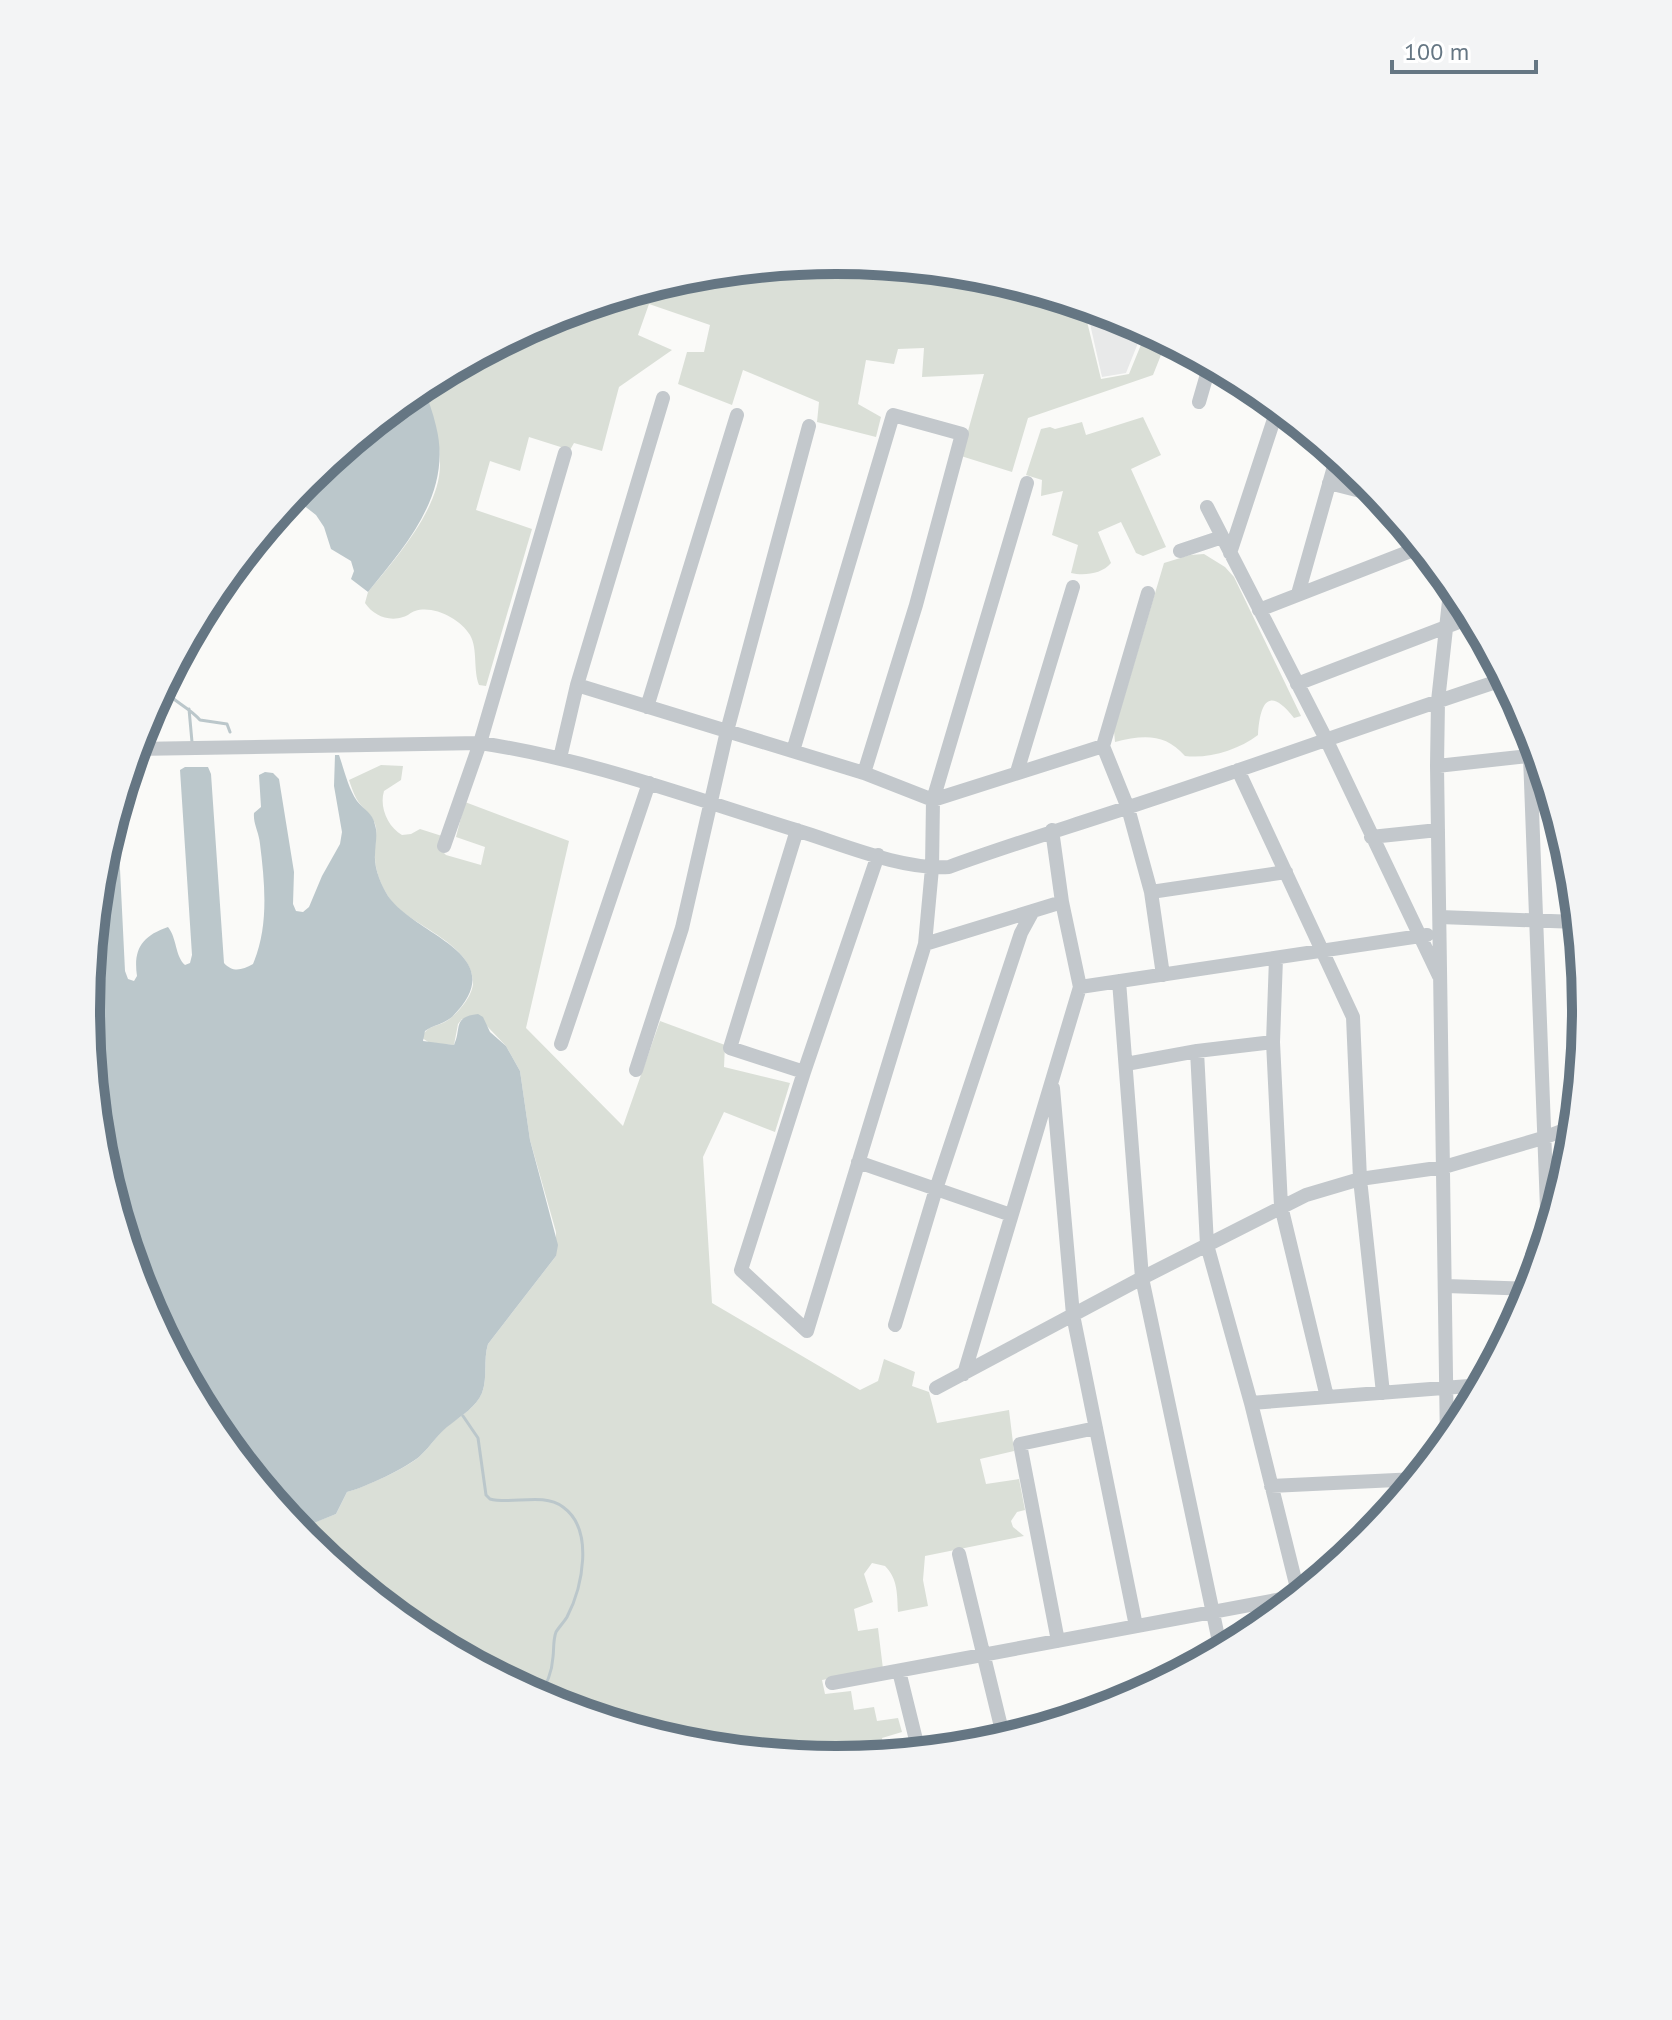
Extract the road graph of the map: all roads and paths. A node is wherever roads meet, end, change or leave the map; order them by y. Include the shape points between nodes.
1 (1207, 375) edge
2 (663, 398) dead end
3 (1199, 402) dead end
4 (737, 415) dead end
5 (1274, 419) edge
6 (809, 426) dead end
7 (565, 453) dead end
8 (1333, 469) edge
9 (1027, 483) dead end
10 (1329, 483) junction
11 (1356, 490) edge
12 (1207, 507) dead end
13 (1222, 537) junction
14 (1180, 551) dead end
15 (1411, 551) edge
16 (1230, 553) junction
17 (1073, 587) dead end
18 (1148, 593) dead end
19 (1298, 594) junction
20 (1449, 603) edge
21 (1259, 610) junction
22 (1460, 621) edge
23 (1447, 625) junction
24 (1495, 682) edge
25 (1297, 684) junction
26 (577, 685) junction
27 (1438, 701) junction
28 (647, 707) junction
29 (727, 731) junction
30 (1326, 739) junction
31 (480, 743) junction
32 (1103, 746) junction
33 (148, 749) edge
34 (793, 751) junction
35 (1527, 757) edge
36 (560, 758) junction
37 (1437, 766) junction
38 (1238, 770) junction
39 (1017, 772) junction
40 (864, 773) junction
41 (1534, 778) edge
42 (649, 783) junction
43 (933, 800) junction
44 (711, 804) junction
45 (1128, 808) junction
46 (797, 830) junction
47 (1052, 830) junction
48 (1438, 830) junction
49 (1371, 837) junction
50 (444, 846) dead end
51 (878, 855) junction
52 (932, 868) junction
53 (1286, 872) junction
54 (1151, 892) junction
55 (1062, 902) junction
56 (1033, 911) junction
57 (1440, 917) junction
58 (1537, 919) junction
59 (1567, 921) edge
60 (1440, 933) junction
61 (1419, 937) junction
62 (925, 944) junction
63 (1323, 951) junction
64 (1276, 958) junction
65 (1163, 975) junction
66 (1440, 979) junction
67 (1119, 981) junction
68 (1080, 987) junction
69 (1273, 1042) junction
70 (561, 1044) dead end
71 (1197, 1051) junction
72 (1126, 1064) junction
73 (636, 1070) dead end
74 (804, 1072) junction
75 (1052, 1080) junction
76 (1562, 1131) edge
77 (1543, 1138) junction
78 (858, 1162) junction
79 (1444, 1167) junction
80 (1360, 1179) junction
81 (936, 1189) junction
82 (1546, 1202) edge
83 (1281, 1206) junction
84 (1011, 1215) junction
85 (1207, 1245) junction
86 (1142, 1278) junction
87 (1446, 1286) junction
88 (1517, 1289) edge
89 (1073, 1315) junction
90 (895, 1325) dead end
91 (964, 1374) junction
92 (1468, 1387) edge
93 (936, 1388) dead end
94 (1447, 1389) junction
95 (1383, 1393) junction
96 (1327, 1397) junction
97 (1251, 1403) junction
98 (1447, 1420) edge
99 (1096, 1428) junction
100 (1402, 1480) edge
101 (1271, 1486) junction
102 (959, 1554) dead end
103 (1295, 1585) edge
104 (1275, 1600) edge
105 (1213, 1612) junction
106 (1136, 1626) junction
107 (1218, 1638) edge
108 (1058, 1641) junction
109 (982, 1655) junction
110 (899, 1671) junction
111 (832, 1683) dead end
112 (1000, 1727) edge
113 (916, 1741) edge

1 - 3 street
2 - 26 street
4 - 28 street
5 - 16 street
6 - 29 street
7 - 31 street
8 - 10 street
9 - 43 street
10 - 11 street
10 - 19 street
12 - 13 street
13 - 14 street
13 - 16 street
15 - 19 street
16 - 21 street
17 - 39 street
18 - 32 street
19 - 21 street
20 - 23 street
21 - 25 street
22 - 23 street
23 - 25 street
23 - 27 street
24 - 27 street
25 - 30 street
26 - 28 street
26 - 36 street
27 - 30 street
27 - 37 street
28 - 29 street
29 - 34 street
29 - 44 street
30 - 38 street
30 - 49 street
31 - 33 street
31 - 36 street
31 - 50 street
32 - 39 street
32 - 45 street
34 - 40 street
34 - 40 street via 893,415 962,434
35 - 37 street
36 - 42 street
37 - 48 street
38 - 45 street
38 - 53 street
39 - 43 street
40 - 43 street
41 - 58 street
42 - 44 street
42 - 70 street
43 - 52 street
44 - 46 street
44 - 73 street via 682,928
45 - 47 street
45 - 54 street
46 - 51 street
46 - 74 street via 730,1048
47 - 52 street via 949,867
47 - 55 street
48 - 49 street
48 - 57 street
49 - 61 street
51 - 52 street
51 - 74 street
52 - 62 street
53 - 54 street
53 - 63 street
54 - 65 street
55 - 56 street
55 - 68 street
56 - 62 street
56 - 81 street via 1021,933
57 - 58 street
57 - 60 street
58 - 59 street
58 - 77 street
60 - 61 street
60 - 66 street
61 - 63 street
61 - 66 street
62 - 78 street
63 - 64 street
63 - 80 street via 1353,1017
64 - 65 street
64 - 69 street
65 - 67 street
66 - 79 street
67 - 68 street
67 - 72 street
68 - 75 street
69 - 71 street
69 - 83 street
71 - 72 street
71 - 85 street
72 - 86 street
74 - 78 street via 741,1270 807,1331
75 - 84 street
75 - 89 street
76 - 77 street
77 - 79 street
77 - 82 street
78 - 81 street
79 - 80 street
79 - 87 street
80 - 83 street
80 - 95 street
81 - 84 street
81 - 90 street
83 - 85 street
83 - 96 street
84 - 91 street
85 - 86 street
85 - 97 street
86 - 89 street
86 - 105 street
87 - 88 street
87 - 94 street
89 - 91 street
89 - 99 street
91 - 93 street
92 - 94 street
94 - 95 street
94 - 98 street
95 - 96 street
96 - 97 street
97 - 101 street
99 - 106 street
99 - 108 street via 1020,1444
100 - 101 street
101 - 103 street
102 - 109 street
104 - 105 street
105 - 106 street
105 - 107 street
106 - 108 street
108 - 109 street
109 - 110 street
109 - 112 street
110 - 111 street
110 - 113 street

